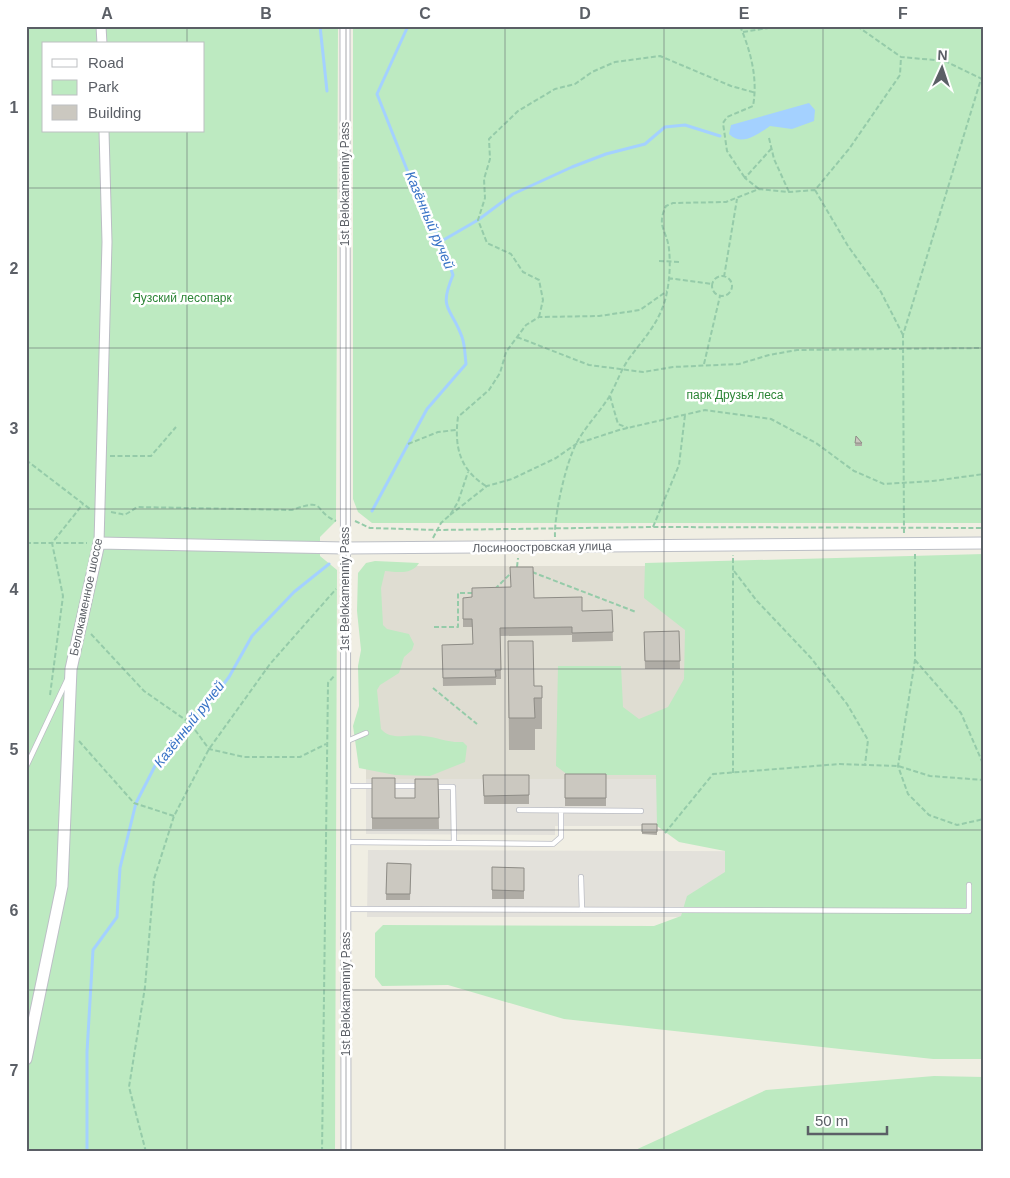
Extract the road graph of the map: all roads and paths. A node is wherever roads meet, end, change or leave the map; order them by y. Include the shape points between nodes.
1 (102, 26) edge
2 (345, 26) edge
3 (740, 26) edge
4 (782, 26) edge
5 (857, 26) edge
6 (743, 32) junction
7 (102, 42) edge
8 (901, 56) junction
9 (983, 80) edge
10 (756, 93) junction
11 (104, 132) edge
12 (768, 138) dead end
13 (771, 150) junction
14 (745, 178) junction
15 (759, 189) junction
16 (816, 190) junction
17 (790, 192) junction
18 (737, 199) junction
19 (659, 262) dead end
20 (670, 262) junction
21 (680, 262) dead end
22 (724, 277) junction
23 (668, 278) junction
24 (712, 284) junction
25 (667, 291) junction
26 (720, 296) junction
27 (539, 317) junction
28 (903, 335) junction
29 (517, 337) junction
30 (902, 348) junction
31 (984, 348) edge
32 (704, 364) junction
33 (621, 370) junction
34 (610, 395) junction
35 (685, 415) junction
36 (176, 427) dead end
37 (631, 428) junction
38 (456, 430) junction
39 (408, 444) dead end
40 (576, 444) junction
41 (103, 456) junction
42 (26, 460) edge
43 (468, 472) junction
44 (984, 474) edge
45 (904, 482) junction
46 (487, 486) junction
47 (83, 504) junction
48 (91, 511) dead end
49 (111, 512) dead end
50 (450, 515) junction
51 (336, 521) dead end
52 (355, 521) dead end
53 (904, 524) dead end
54 (653, 527) junction
55 (555, 528) junction
56 (984, 528) edge
57 (438, 530) junction
58 (26, 543) edge
59 (52, 543) junction
60 (99, 543) junction
61 (984, 543) edge
62 (733, 544) junction
63 (556, 546) junction
64 (345, 548) junction
65 (915, 556) dead end
66 (518, 566) edge
67 (527, 570) edge
68 (734, 571) junction
69 (345, 579) junction
70 (475, 592) edge
71 (492, 592) edge
72 (636, 612) dead end
73 (81, 623) junction
74 (434, 627) dead end
75 (915, 660) junction
76 (345, 664) junction
77 (71, 669) junction
78 (433, 688) dead end
79 (50, 698) dead end
80 (476, 724) dead end
81 (366, 733) dead end
82 (78, 738) dead end
83 (345, 742) junction
84 (326, 744) junction
85 (209, 749) junction
86 (864, 765) junction
87 (898, 766) junction
88 (984, 766) edge
89 (26, 767) edge
90 (733, 773) junction
91 (984, 780) edge
92 (345, 786) junction
93 (519, 810) dead end
94 (561, 810) junction
95 (641, 811) dead end
96 (174, 816) junction
97 (984, 819) edge
98 (665, 832) dead end
99 (346, 842) junction
100 (454, 843) junction
101 (581, 877) dead end
102 (969, 885) dead end
103 (346, 909) junction
104 (582, 910) junction
105 (26, 1058) edge
106 (146, 1152) edge
107 (322, 1152) edge
108 (346, 1152) edge

1 - 7 street
2 - 64 street, 1st Belokamenniy Pass
3 - 6 path
4 - 6 path
5 - 8 path
6 - 10 path via 756,79
8 - 9 path via 945,62
8 - 16 path via 900,75
9 - 28 path
10 - 14 path via 753,106 723,123 727,151
10 - 27 path via 660,56 615,62 575,84 554,89 518,111 489,139 490,159 484,179 486,198 478,220 487,244 511,254 523,272 539,280 543,300
11 - 41 street, Белокаменное шоссе via 107,242
12 - 13 path
13 - 14 path
13 - 17 path
14 - 15 path
15 - 17 path
15 - 18 path
16 - 17 path
16 - 28 path via 848,246 881,292
18 - 20 path via 666,206 661,216
18 - 22 path
19 - 20 path
20 - 21 path
20 - 23 path
22 - 24 path via 717,278
22 - 26 path via 730,281 732,289 727,295
23 - 24 path
23 - 25 path
24 - 26 path via 714,292
25 - 27 path via 640,310 600,316
25 - 33 path via 655,326
26 - 32 path
27 - 29 path via 526,325
28 - 30 path
29 - 33 path via 589,365
29 - 38 path via 506,352 500,373 490,390 458,417
30 - 31 path
30 - 32 path via 797,350 739,364
30 - 45 path
32 - 33 path via 643,372
33 - 34 path
34 - 37 path via 618,424
34 - 40 path
35 - 37 path
35 - 45 path via 705,410 771,419 816,443 854,471 884,484
35 - 54 path via 679,465
36 - 41 path via 151,456
37 - 40 path
38 - 39 path via 438,432
38 - 43 path via 460,456
40 - 46 path via 556,458 512,479
40 - 55 path via 563,485
41 - 60 street, Белокаменное шоссе
42 - 47 path
43 - 46 path
43 - 50 path
44 - 45 path
45 - 53 path
46 - 50 path
47 - 48 path
47 - 59 path
49 - 51 path via 124,516 137,507 292,510 313,504
50 - 57 path
52 - 57 path via 370,528
54 - 55 path
54 - 56 path
55 - 57 path
55 - 63 path
58 - 59 path
59 - 60 path
59 - 79 path via 63,596
60 - 64 street, Лосиноостровская улица
60 - 73 street, Белокаменное шоссе
61 - 62 street, Лосиноостровская улица
62 - 63 street, Лосиноостровская улица
62 - 68 path
63 - 64 street, Лосиноостровская улица
64 - 69 street, 1st Belokamenniy Pass
65 - 75 path
66 - 71 path
67 - 72 path
68 - 86 path via 847,704 868,740
68 - 90 path
69 - 76 street, 1st Belokamenniy Pass
69 - 85 path via 270,664
70 - 74 path via 458,593 458,627
73 - 77 street, Белокаменное шоссе
73 - 85 path via 144,691 190,722
75 - 87 path
75 - 88 path via 961,713
76 - 83 street, 1st Belokamenniy Pass
76 - 84 path via 328,683
77 - 89 lane
77 - 105 street, Белокаменное шоссе via 62,886
78 - 80 path
81 - 83 lane
82 - 96 path via 134,803
83 - 92 street, 1st Belokamenniy Pass
84 - 85 path via 300,757 244,757
84 - 107 path
85 - 96 path
86 - 87 path
86 - 90 path
87 - 91 path via 930,776
87 - 97 path via 908,794 929,816 957,825
90 - 98 path via 713,774
92 - 99 street, 1st Belokamenniy Pass
92 - 100 lane via 454,787
93 - 94 lane
94 - 95 lane
94 - 100 lane via 561,837 553,844
96 - 106 path via 154,879 145,987 129,1087
99 - 100 lane
99 - 103 street, 1st Belokamenniy Pass
101 - 104 lane
102 - 104 lane via 969,912
103 - 104 lane
103 - 108 street, 1st Belokamenniy Pass

